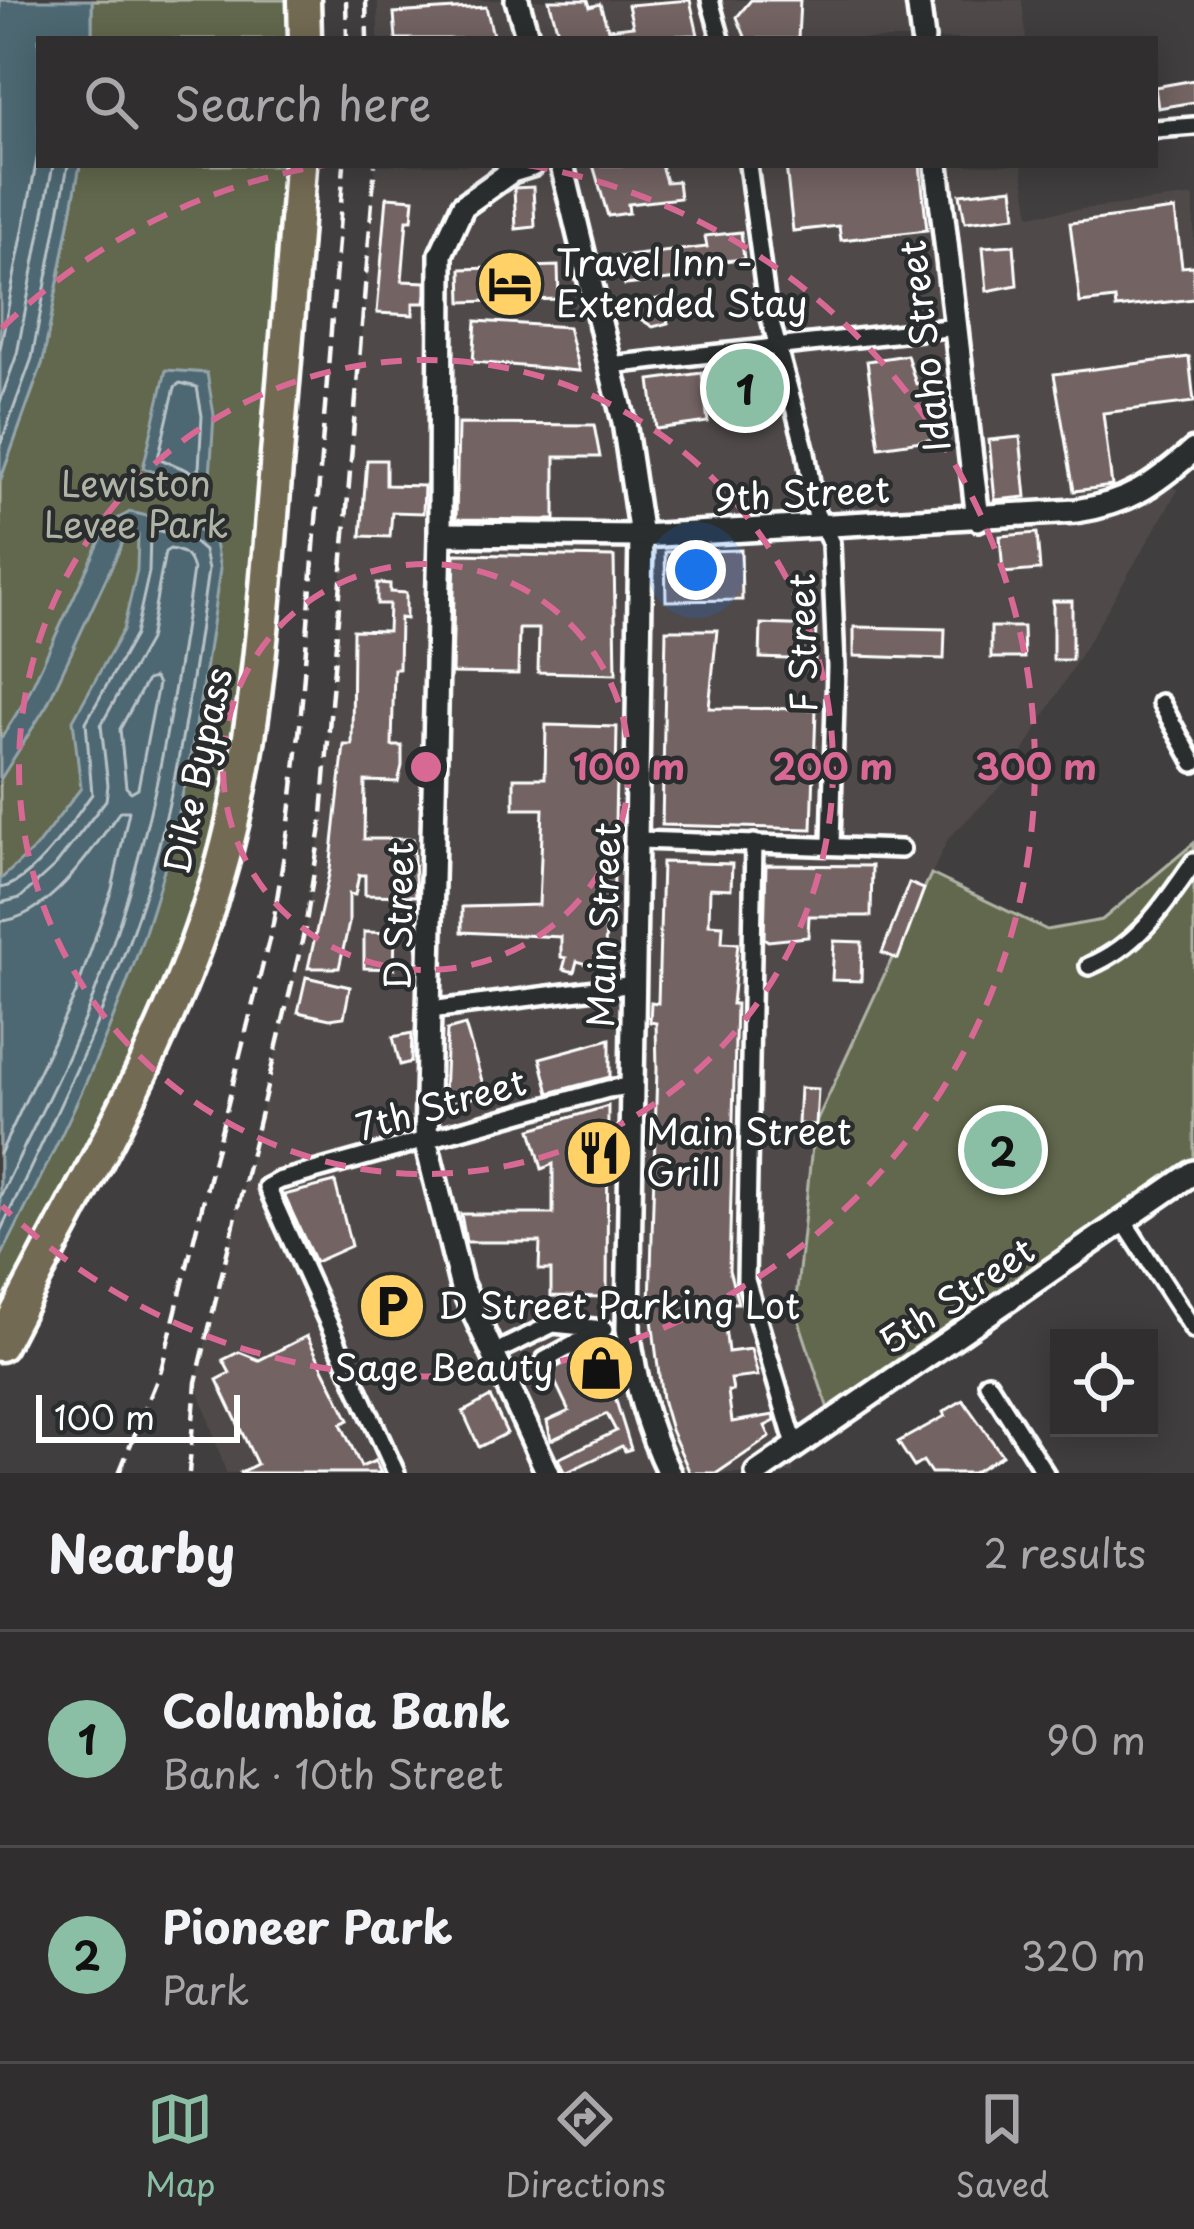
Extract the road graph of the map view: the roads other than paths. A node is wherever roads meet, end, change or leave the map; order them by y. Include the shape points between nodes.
1 (304, 0) edge
2 (517, 0) edge
3 (710, 0) edge
4 (918, 0) edge
5 (305, 36) edge
6 (527, 36) edge
7 (720, 36) edge
8 (922, 36) edge
9 (1194, 125) edge
10 (1158, 129) edge
11 (300, 168) edge
12 (521, 168) edge
13 (526, 168) edge
14 (563, 168) edge
15 (748, 168) edge
16 (937, 168) edge
17 (579, 235) junction
18 (957, 327) junction
19 (776, 348) junction
20 (610, 365) junction
21 (1194, 450) edge
22 (978, 519) junction
23 (822, 526) junction
24 (440, 534) junction
25 (641, 536) junction
26 (1161, 703) dead end
27 (1194, 763) edge
28 (639, 840) junction
29 (754, 843) junction
30 (831, 844) junction
31 (901, 849) dead end
32 (1194, 862) edge
33 (1089, 966) dead end
34 (635, 984) junction
35 (430, 1010) junction
36 (632, 1086) junction
37 (426, 1142) junction
38 (1194, 1172) edge
39 (1124, 1222) junction
40 (1191, 1320) edge
41 (0, 1345) edge
42 (504, 1348) dead end
43 (545, 1360) dead end
44 (988, 1383) dead end
45 (795, 1445) junction
46 (396, 1473) edge
47 (548, 1473) edge
48 (669, 1473) edge
49 (757, 1473) edge
50 (1045, 1473) edge

1 - 5 highway
2 - 6 main road
3 - 7 street
4 - 8 main road
9 - 10 street
11 - 41 highway, Dike Bypass via 262,647 234,821 155,1045
12 - 24 main road, D Street via 464,206 441,254
13 - 17 main road via 552,178
14 - 17 main road, Main Street
15 - 19 street, F Street
16 - 18 main road, Idaho Street
17 - 20 main road, Main Street
18 - 19 street
18 - 22 main road, Idaho Street
19 - 20 street
19 - 23 street, F Street
20 - 25 main road, Main Street
21 - 22 main road, 9th Street via 1114,505
22 - 23 main road, 9th Street
23 - 25 main road, 9th Street
23 - 30 street, F Street via 836,601
24 - 25 main road, 9th Street
24 - 35 main road, D Street
25 - 28 main road, Main Street
26 - 27 street
28 - 29 street
28 - 34 main road, Main Street
29 - 30 street
29 - 45 street via 746,1280
30 - 31 street
32 - 33 street via 1148,926
34 - 35 street
34 - 36 main road, Main Street
35 - 37 main road, D Street
36 - 37 street, 7th Street
36 - 48 main road, Main Street via 628,1329 639,1394
37 - 46 street, 7th Street via 267,1187
37 - 47 main road, D Street via 461,1284
38 - 39 main road, 5th Street
39 - 40 street
39 - 45 main road, 5th Street
42 - 43 street via 553,1324 606,1329
44 - 50 street
45 - 49 main road, 5th Street

